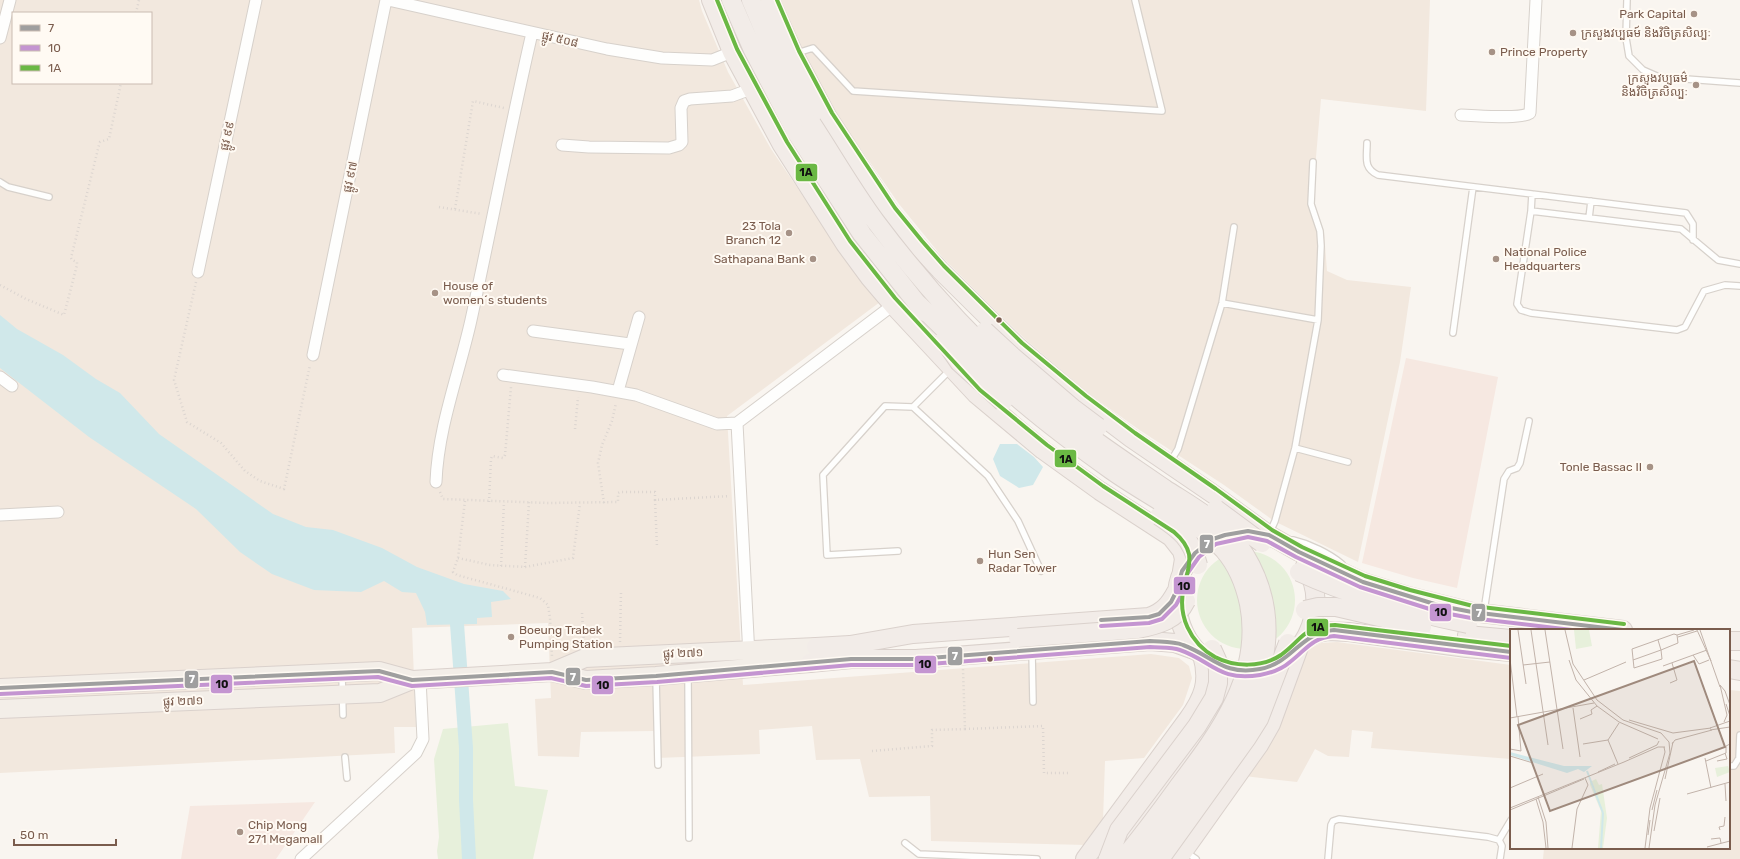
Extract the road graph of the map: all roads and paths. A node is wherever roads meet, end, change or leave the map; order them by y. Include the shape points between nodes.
1 (10, 0) edge
2 (138, 0) edge
3 (256, 0) edge
4 (387, 0) edge
5 (711, 0) edge
6 (731, 0) edge
7 (751, 0) edge
8 (770, 0) edge
9 (1135, 0) edge
10 (1536, 0) edge
11 (1627, 0) edge
12 (136, 12) edge
13 (532, 33) junction
14 (0, 38) edge
15 (732, 52) junction
16 (794, 54) junction
17 (1740, 83) edge
18 (121, 84) edge
19 (750, 89) junction
20 (514, 110) junction
21 (1461, 115) dead end
22 (1367, 143) dead end
23 (562, 145) dead end
24 (1313, 162) dead end
25 (0, 182) edge
26 (1473, 186) junction
27 (1532, 194) junction
28 (49, 198) dead end
29 (1591, 201) junction
30 (439, 207) dead end
31 (455, 209) junction
32 (1531, 211) junction
33 (494, 215) junction
34 (1589, 218) junction
35 (1234, 227) dead end
36 (1693, 240) junction
37 (935, 264) junction
38 (1740, 264) edge
39 (198, 272) joint
40 (0, 285) edge
41 (1740, 286) edge
42 (933, 291) junction
43 (892, 303) junction
44 (918, 303) junction
45 (1222, 303) junction
46 (639, 317) dead end
47 (1318, 320) junction
48 (996, 326) junction
49 (533, 331) dead end
50 (1453, 334) dead end
51 (630, 344) junction
52 (313, 355) joint
53 (952, 368) junction
54 (508, 376) joint
55 (0, 377) edge
56 (580, 385) junction
57 (12, 386) dead end
58 (618, 392) junction
59 (912, 407) junction
60 (1529, 421) dead end
61 (737, 423) junction
62 (575, 429) dead end
63 (1295, 448) junction
64 (1348, 462) dead end
65 (1169, 464) junction
66 (436, 482) joint
67 (742, 496) junction
68 (655, 500) junction
69 (465, 501) junction
70 (489, 502) junction
71 (504, 502) junction
72 (529, 502) junction
73 (580, 503) junction
74 (604, 503) junction
75 (58, 512) dead end
76 (0, 516) edge
77 (1265, 539) junction
78 (657, 547) dead end
79 (1289, 547) junction
80 (898, 551) dead end
81 (458, 558) junction
82 (501, 566) junction
83 (525, 567) junction
84 (1190, 568) junction
85 (1041, 571) dead end
86 (1299, 572) junction
87 (1363, 582) junction
88 (621, 592) dead end
89 (1181, 596) junction
90 (1305, 610) junction
91 (582, 613) dead end
92 (1484, 614) junction
93 (1468, 629) junction
94 (1614, 629) edge
95 (1510, 630) edge
96 (1510, 639) edge
97 (1298, 642) junction
98 (862, 643) junction
99 (1032, 650) junction
100 (1203, 652) junction
101 (1510, 652) edge
102 (813, 655) junction
103 (963, 655) junction
104 (619, 656) junction
105 (585, 658) junction
106 (749, 659) junction
107 (1225, 668) junction
108 (1730, 669) edge
109 (1740, 671) edge
110 (552, 672) junction
111 (342, 673) junction
112 (688, 673) junction
113 (656, 676) junction
114 (420, 679) junction
115 (0, 688) edge
116 (343, 694) junction
117 (1033, 702) dead end
118 (0, 709) edge
119 (343, 715) dead end
120 (965, 729) junction
121 (1740, 735) edge
122 (872, 751) dead end
123 (345, 757) dead end
124 (658, 765) dead end
125 (1730, 766) edge
126 (1070, 773) dead end
127 (347, 778) dead end
128 (1510, 822) edge
129 (688, 838) dead end
130 (1499, 840) junction
131 (906, 843) dead end
132 (1186, 856) edge
133 (301, 859) edge
134 (1037, 859) edge
135 (1085, 859) edge
136 (1107, 859) edge
137 (1123, 859) edge
138 (1142, 859) edge
139 (1160, 859) edge
140 (1328, 859) edge
141 (1500, 859) edge

1 - 14 street
2 - 12 path
3 - 39 street, ផ្លូវ ៩៩
4 - 13 street, ផ្លូវ ៥០៨
4 - 52 street, ផ្លូវ ៩៧
5 - 15 highway
6 - 44 highway, bridge via 752,48 796,132 862,234
7 - 42 highway, bridge via 768,40 812,124 876,221
8 - 16 highway
9 - 16 lane via 1162,111 853,91 813,48
10 - 21 street via 1530,113 1526,116 1512,117
11 - 17 lane via 1626,38 1629,56 1643,70 1659,77
13 - 15 street, ផ្លូវ ៥០៨ via 662,58 712,60
13 - 20 street
15 - 19 highway
16 - 37 highway via 827,116 890,212
18 - 40 path via 109,139 100,142 99,145 71,258 77,265 64,315
19 - 23 street via 732,96 690,98 684,101 681,108 682,142 669,148
19 - 43 highway via 845,244
20 - 31 path via 473,101
20 - 33 street
22 - 26 lane via 1367,167 1378,175
24 - 47 lane via 1311,204 1320,231 1321,246
25 - 28 lane via 8,187
26 - 27 lane
26 - 50 lane
27 - 29 lane
27 - 32 lane
29 - 34 lane
29 - 36 lane via 1686,213 1693,224
30 - 31 path
31 - 33 path
32 - 34 lane
32 - 41 lane via 1517,304 1522,310 1677,330 1685,327 1704,291 1725,285
33 - 66 street via 446,414
34 - 36 lane via 1681,230
35 - 45 lane
36 - 38 lane via 1718,260
37 - 43 highway
37 - 48 highway
39 - 52 path via 174,380 187,422 221,444 246,471 260,481 284,489
42 - 77 highway, bridge via 989,334 1074,410
42 - 138 highway, bridge via 1003,366 1066,419 1226,532 1245,554 1255,574 1266,612 1266,656 1247,711 1236,731
43 - 53 highway
43 - 61 street
44 - 84 highway, bridge via 959,362 984,386 1050,441 1177,528 1192,546
44 - 137 highway, bridge via 993,377 1057,431 1215,542 1232,561 1242,580 1252,631 1250,654 1233,705 1215,737
45 - 47 lane
45 - 65 lane via 1178,449
46 - 51 street
47 - 63 lane
48 - 53 highway
48 - 65 highway via 1082,401
49 - 51 street
51 - 58 street
53 - 59 lane
53 - 84 highway via 976,394 1043,450 1171,537 1182,551
54 - 56 street
54 - 70 path via 505,455 502,458 492,456
55 - 57 street
56 - 58 street
56 - 62 path
58 - 61 street via 636,395 717,424
58 - 74 path via 612,421 598,463
59 - 80 lane via 886,406 823,475 828,554
59 - 85 lane via 988,476 1018,522
60 - 92 lane via 1520,463 1517,468 1509,471 1504,479
61 - 67 street
63 - 64 lane
63 - 77 lane via 1275,521
65 - 77 highway via 1213,494
66 - 69 path via 443,500
67 - 68 path
67 - 106 street
68 - 74 path via 655,492 620,492 618,502
68 - 78 path
69 - 70 path
69 - 81 path
70 - 71 path
71 - 72 path
71 - 82 path
72 - 73 path
72 - 83 path
73 - 74 path
73 - 83 path via 573,558
75 - 76 street
77 - 79 highway
77 - 84 highway, bridge via 1228,544 1211,552
77 - 86 highway
77 - 87 lane via 1301,542 1336,558
79 - 87 highway
79 - 97 highway via 1306,567 1315,593 1314,615
81 - 82 path
81 - 110 path via 453,572 457,575 540,598 548,605
82 - 83 path
84 - 89 highway via 1188,584
86 - 90 highway via 1305,590
86 - 93 highway, bridge via 1329,586
87 - 92 highway via 1441,606
88 - 104 path
89 - 98 highway via 1159,614 1149,617 913,634
89 - 98 highway, bridge via 1182,610 1176,615 1153,626 1138,629 915,646
89 - 100 highway
90 - 93 highway, bridge via 1318,606 1336,607 1428,628
90 - 97 highway
91 - 105 path
92 - 94 highway
93 - 95 highway
93 - 96 highway
97 - 100 highway, bridge via 1275,653 1251,660
97 - 101 highway via 1328,631
97 - 107 highway via 1282,661 1269,667 1251,670
97 - 132 highway via 1271,724 1252,758
97 - 139 highway, bridge via 1248,738
98 - 102 highway
99 - 100 highway via 1150,641 1186,645
99 - 103 highway
99 - 117 lane
100 - 107 highway
100 - 135 highway via 1205,682 1202,697 1196,708
100 - 136 highway, bridge via 1217,660 1218,683 1214,698 1197,726 1119,830
102 - 103 highway via 851,659 916,659
102 - 106 main road, ផ្លូវ ២៧១
103 - 120 path
104 - 105 main road, ផ្លូវ ២៧១
104 - 106 main road, ផ្លូវ ២៧១
105 - 110 main road, ផ្លូវ ២៧១
106 - 112 main road, ផ្លូវ ២៧១
107 - 136 highway via 1230,685 1214,719 1128,836
108 - 109 highway
110 - 113 main road, ផ្លូវ ២៧១ via 586,680
110 - 114 main road, ផ្លូវ ២៧១
111 - 114 main road, ផ្លូវ ២៧១ via 379,671
111 - 115 main road, ផ្លូវ ២៧១
111 - 116 lane
112 - 113 main road, ផ្លូវ ២៧១
112 - 129 lane
113 - 124 lane
114 - 116 main road, ផ្លូវ ២៧១ via 380,693
114 - 133 street via 423,739 416,753
116 - 118 main road, ផ្លូវ ២៧១
116 - 119 lane
120 - 122 path via 932,730 932,746
120 - 126 path via 1043,726 1044,773
121 - 125 lane via 1739,758 1734,766
123 - 127 lane
128 - 130 lane
130 - 140 lane via 1339,819 1331,825
130 - 141 lane via 1502,846
131 - 134 lane via 919,854

